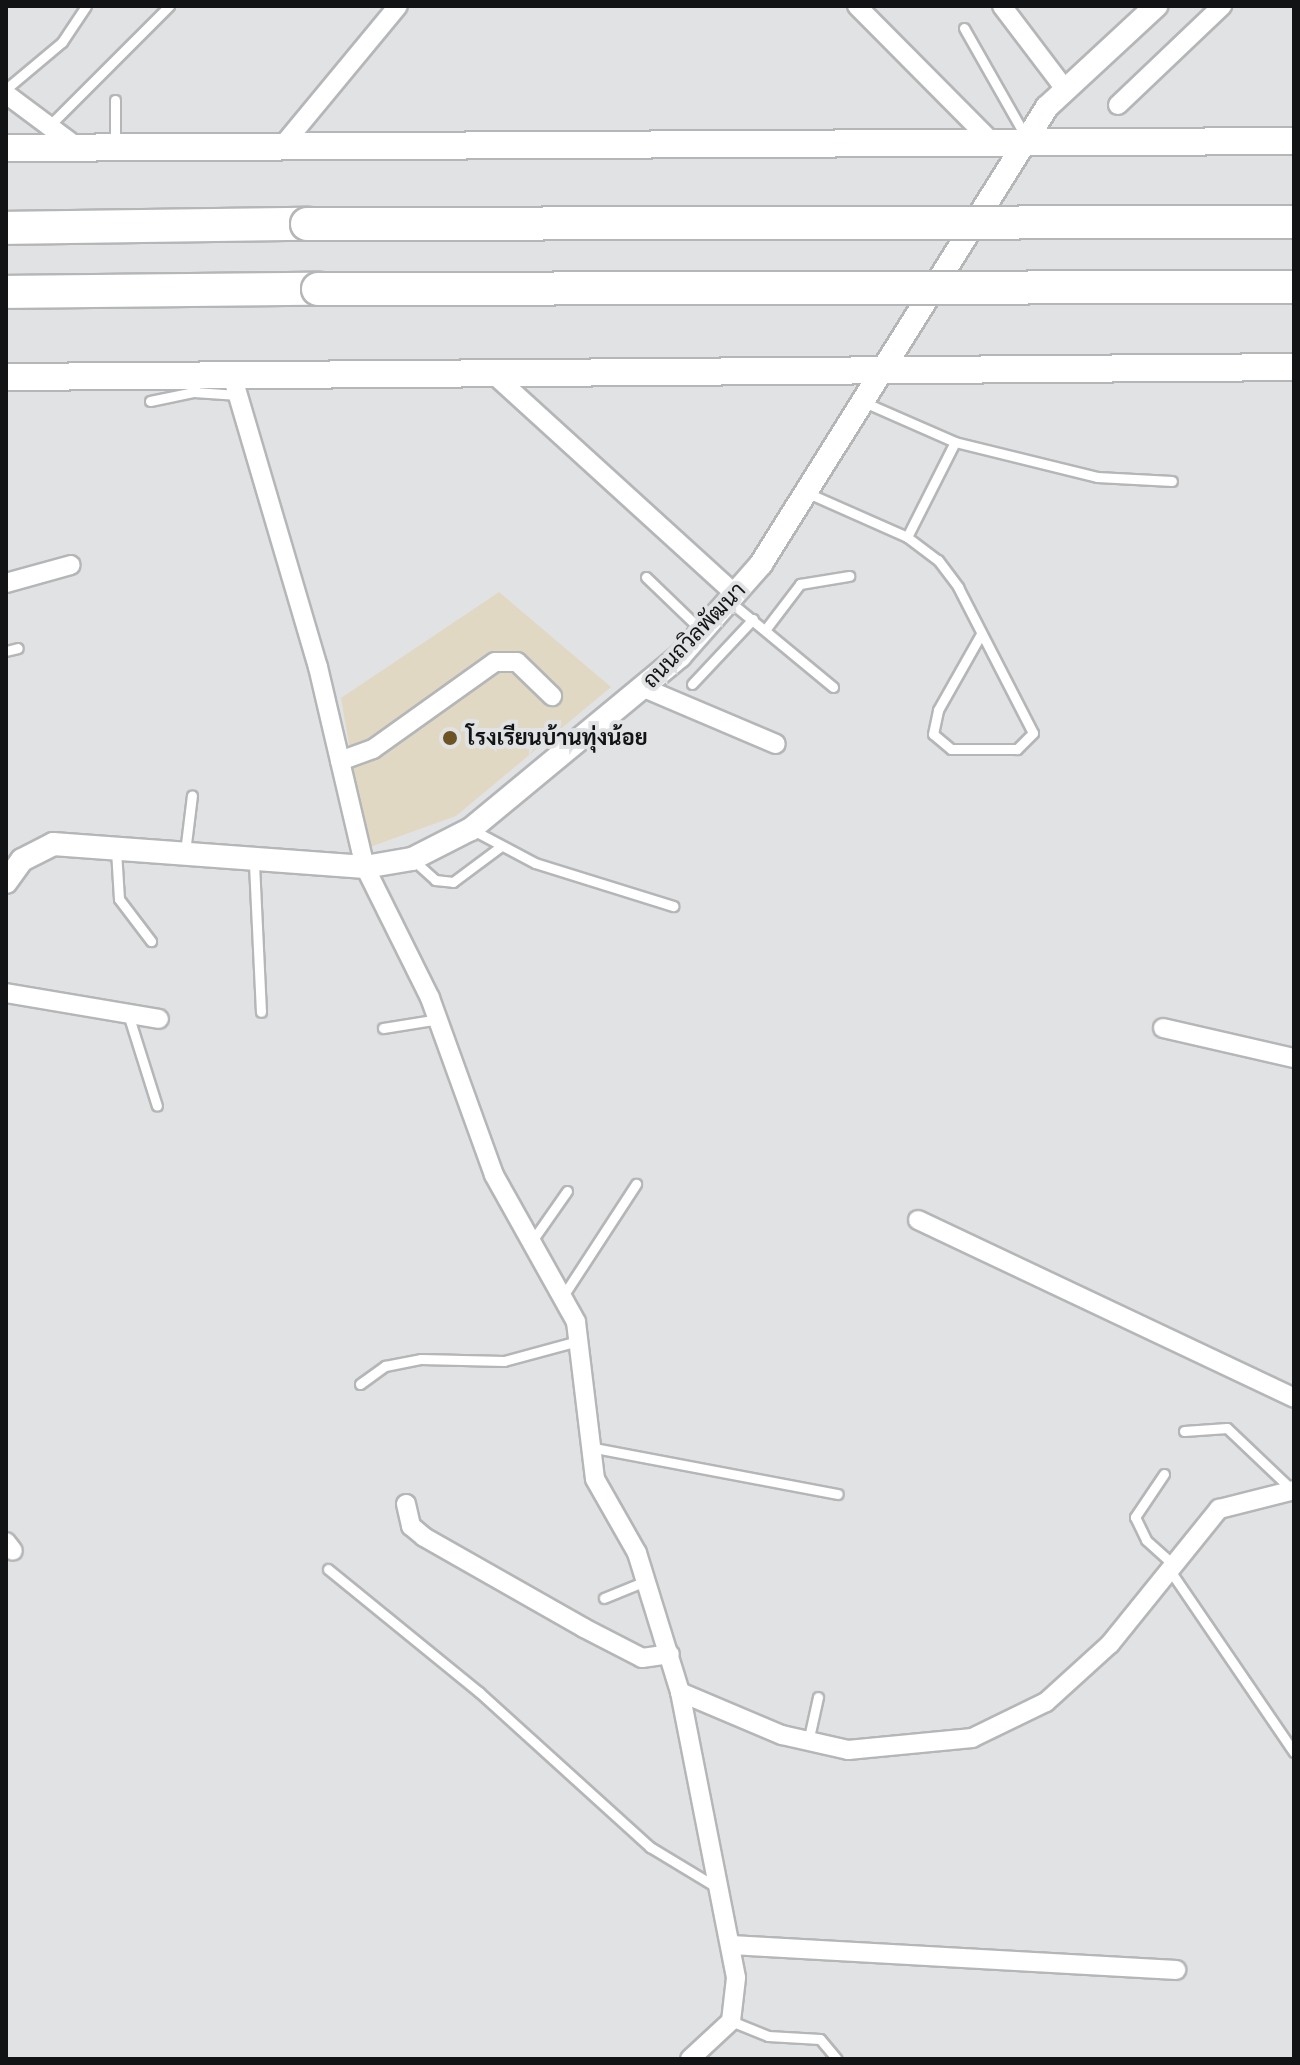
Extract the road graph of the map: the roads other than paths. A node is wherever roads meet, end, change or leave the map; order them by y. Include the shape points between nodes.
1 (86, 6) edge
2 (169, 6) edge
3 (857, 6) edge
4 (1002, 6) edge
5 (1156, 6) edge
6 (1222, 6) edge
7 (391, 9) edge
8 (964, 28) dead end
9 (1065, 89) junction
10 (6, 91) edge
11 (115, 100) dead end
12 (1118, 105) dead end
13 (51, 124) junction
14 (1026, 137) junction
15 (988, 138) junction
16 (1294, 141) edge
17 (283, 145) junction
18 (77, 147) junction
19 (115, 147) junction
20 (6, 148) edge
21 (1294, 222) edge
22 (6, 228) edge
23 (1294, 287) edge
24 (6, 292) edge
25 (1294, 367) edge
26 (886, 368) junction
27 (489, 370) junction
28 (6, 377) edge
29 (236, 385) junction
30 (150, 401) dead end
31 (866, 403) junction
32 (955, 442) junction
33 (1172, 481) dead end
34 (810, 494) junction
35 (907, 537) junction
36 (71, 565) dead end
37 (849, 576) dead end
38 (646, 577) dead end
39 (6, 583) edge
40 (732, 598) junction
41 (753, 619) junction
42 (765, 630) junction
43 (702, 631) junction
44 (981, 634) junction
45 (18, 648) dead end
46 (6, 651) edge
47 (692, 684) dead end
48 (833, 687) dead end
49 (644, 688) junction
50 (552, 696) dead end
51 (776, 744) dead end
52 (340, 761) junction
53 (192, 795) dead end
54 (471, 829) junction
55 (116, 846) junction
56 (500, 847) junction
57 (185, 855) junction
58 (412, 859) junction
59 (254, 864) junction
60 (365, 867) junction
61 (7, 877) edge
62 (673, 906) dead end
63 (151, 941) dead end
64 (6, 993) edge
65 (261, 1012) dead end
66 (128, 1014) junction
67 (159, 1019) dead end
68 (439, 1019) junction
69 (383, 1028) dead end
70 (1163, 1028) dead end
71 (1294, 1058) edge
72 (157, 1106) dead end
73 (636, 1184) dead end
74 (567, 1191) dead end
75 (918, 1220) dead end
76 (532, 1241) junction
77 (563, 1296) junction
78 (581, 1340) junction
79 (360, 1384) dead end
80 (1294, 1398) edge
81 (1184, 1431) dead end
82 (589, 1447) junction
83 (1164, 1474) dead end
84 (1293, 1490) edge
85 (838, 1494) dead end
86 (406, 1504) dead end
87 (328, 1569) dead end
88 (1173, 1569) junction
89 (648, 1580) junction
90 (604, 1598) dead end
91 (670, 1654) junction
92 (680, 1692) junction
93 (818, 1697) dead end
94 (808, 1742) junction
95 (1294, 1752) edge
96 (716, 1887) junction
97 (731, 1945) junction
98 (1176, 1970) dead end
99 (731, 2021) junction
100 (690, 2059) edge
101 (837, 2059) edge

1 - 10 lane via 62,42
2 - 13 lane
3 - 15 street
4 - 9 street
5 - 9 street, ถนนถวิลพัฒนา
6 - 12 street
7 - 17 street
8 - 14 lane
9 - 14 street, ถนนถวิลพัฒนา
10 - 13 street
11 - 19 lane
13 - 18 street
14 - 15 main road
14 - 16 main road
14 - 26 street, ถนนถวิลพัฒนา
15 - 17 main road
17 - 19 main road
18 - 19 main road
18 - 20 main road
21 - 22 highway, bridge
23 - 24 highway, bridge
25 - 26 main road
26 - 27 main road
26 - 31 street, ถนนถวิลพัฒนา
27 - 29 main road
27 - 40 street
28 - 29 main road
29 - 30 lane
29 - 52 street
31 - 32 lane
31 - 34 street, ถนนถวิลพัฒนา
32 - 33 lane via 1097,477
32 - 35 lane
34 - 35 lane
34 - 40 street, ถนนถวิลพัฒนา
35 - 44 lane via 938,560
36 - 39 street
37 - 42 lane via 800,584
38 - 43 lane
40 - 41 lane
40 - 43 street, ถนนถวิลพัฒนา
41 - 42 lane
41 - 47 lane
42 - 48 lane
43 - 49 street, ถนนถวิลพัฒนา
44 - 44 lane via 1033,733 1017,749 951,749 933,734 938,710
45 - 46 lane
49 - 51 street
49 - 54 street, ถนนถวิลพัฒนา
50 - 52 street via 517,662 495,662 373,749
52 - 60 street
53 - 57 lane
54 - 56 lane
54 - 58 street, ถนนถวิลพัฒนา
55 - 57 street, ถนนถวิลพัฒนา
55 - 61 street, ถนนถวิลพัฒนา via 53,844
55 - 63 lane via 119,899
56 - 58 lane via 453,882 435,880
56 - 62 lane
57 - 59 street, ถนนถวิลพัฒนา
58 - 60 street, ถนนถวิลพัฒนา
59 - 60 street, ถนนถวิลพัฒนา
59 - 65 lane
60 - 68 street
64 - 66 street
66 - 67 street
66 - 72 lane
68 - 69 lane
68 - 76 street via 477,1136
70 - 71 street
73 - 77 lane
74 - 76 lane
75 - 80 street
76 - 77 street
77 - 78 street
78 - 79 lane via 504,1361 409,1361 385,1366
78 - 82 street
81 - 84 lane via 1227,1428
82 - 85 lane
82 - 89 street via 603,1497
83 - 88 lane via 1135,1517 1146,1540
84 - 88 street via 1219,1509
86 - 91 street via 416,1531 531,1598 642,1658
87 - 96 lane via 479,1692 650,1847
88 - 94 street via 1110,1644 1013,1721 926,1748 848,1750
88 - 95 lane
89 - 90 lane
89 - 91 street
91 - 92 street
92 - 94 street
92 - 96 street
93 - 94 lane
96 - 97 street
97 - 98 street
97 - 99 street
99 - 100 street
99 - 101 lane via 768,2036 820,2039 833,2045

